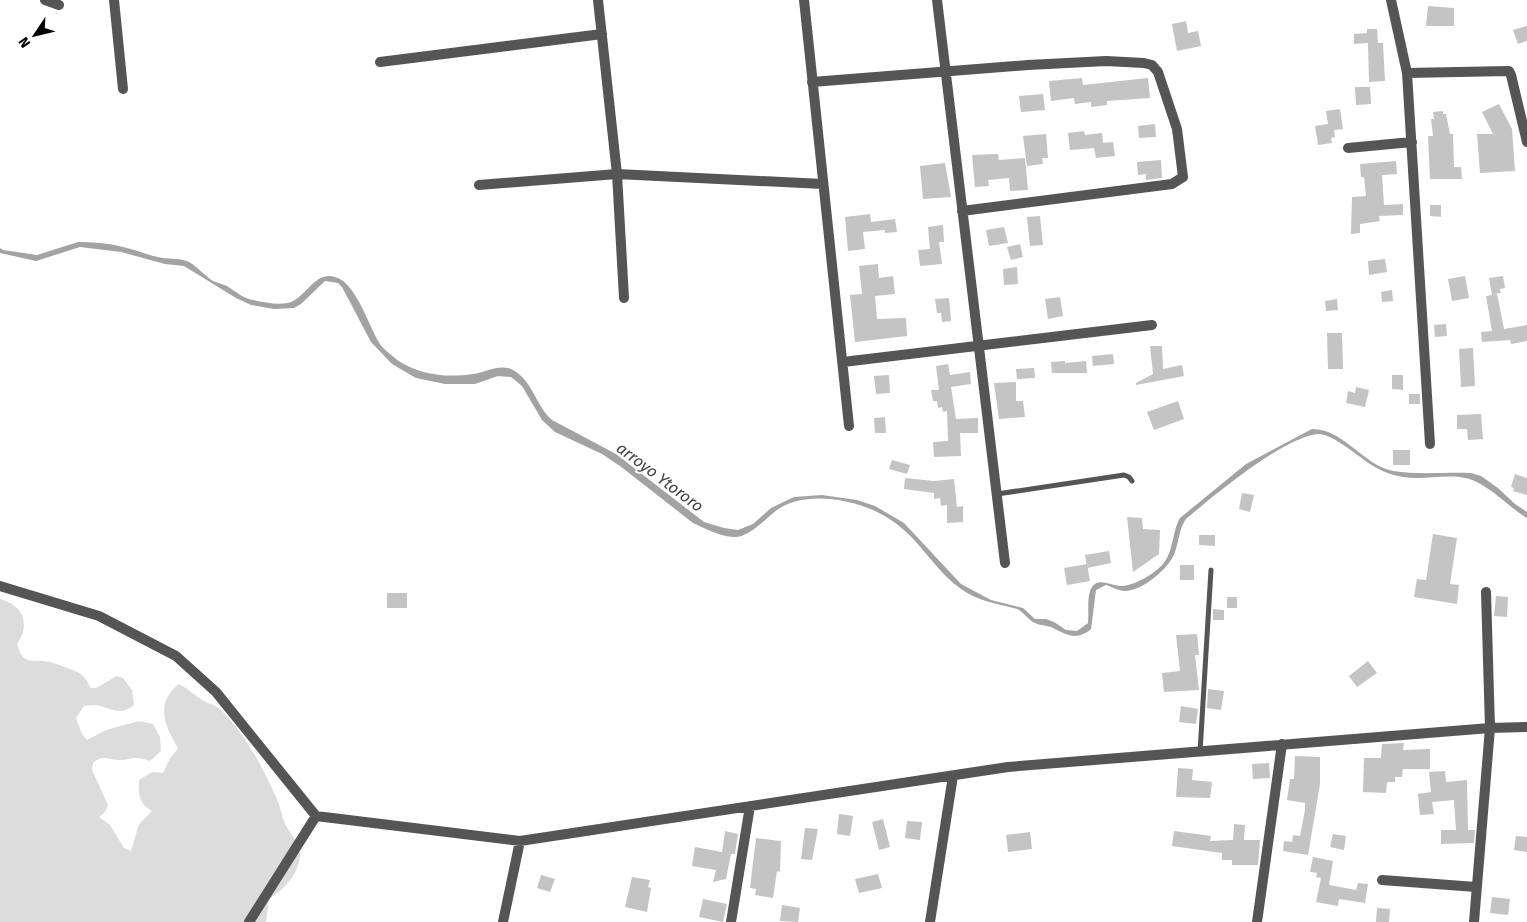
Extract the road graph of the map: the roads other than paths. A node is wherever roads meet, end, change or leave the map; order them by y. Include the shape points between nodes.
1 (45, 0) edge
2 (114, 0) edge
3 (598, 0) edge
4 (804, 0) edge
5 (936, 0) edge
6 (1391, 0) edge
7 (58, 5) dead end
8 (602, 34) junction
9 (380, 62) dead end
10 (946, 72) junction
11 (1407, 74) junction
12 (812, 82) junction
13 (122, 89) dead end
14 (1527, 139) edge
15 (1412, 142) junction
16 (1348, 148) dead end
17 (617, 174) junction
18 (822, 184) junction
19 (479, 185) dead end
20 (962, 211) junction
21 (624, 298) dead end
22 (1152, 325) dead end
23 (978, 345) junction
24 (843, 362) junction
25 (850, 426) dead end
26 (1430, 444) dead end
27 (1132, 481) dead end
28 (997, 494) junction
29 (1006, 563) dead end
30 (1211, 570) dead end
31 (0, 586) edge
32 (1486, 592) dead end
33 (1527, 727) edge
34 (1490, 728) junction
35 (1282, 744) junction
36 (1200, 752) junction
37 (953, 776) junction
38 (750, 806) junction
39 (316, 816) junction
40 (520, 841) junction
41 (1382, 880) dead end
42 (1476, 887) junction
43 (249, 922) edge
44 (503, 922) edge
45 (731, 922) edge
46 (930, 922) edge
47 (1257, 922) edge
48 (1474, 922) edge

1 - 7 street
2 - 13 street
3 - 8 street
4 - 12 street
5 - 10 street
6 - 11 street
8 - 9 street
8 - 17 street
10 - 12 street
10 - 20 street
10 - 20 street via 1106,61 1152,65 1158,72 1177,129 1183,177 1172,184
11 - 14 street via 1508,71
11 - 15 street
12 - 18 street
15 - 16 street
15 - 26 street
17 - 18 street
17 - 19 street
17 - 21 street
18 - 24 street
20 - 23 street
22 - 23 street
23 - 24 street
23 - 28 street
24 - 25 street
27 - 28 lane via 1124,475
28 - 29 street
30 - 36 lane
31 - 39 street via 99,616 176,656 216,692
32 - 34 street
33 - 34 street
34 - 35 street
34 - 42 street
35 - 36 street
35 - 47 street
36 - 37 street via 1008,767
37 - 38 street
37 - 46 street
38 - 40 street
38 - 45 street
39 - 40 street
39 - 43 street
40 - 44 street
41 - 42 street
42 - 48 street

